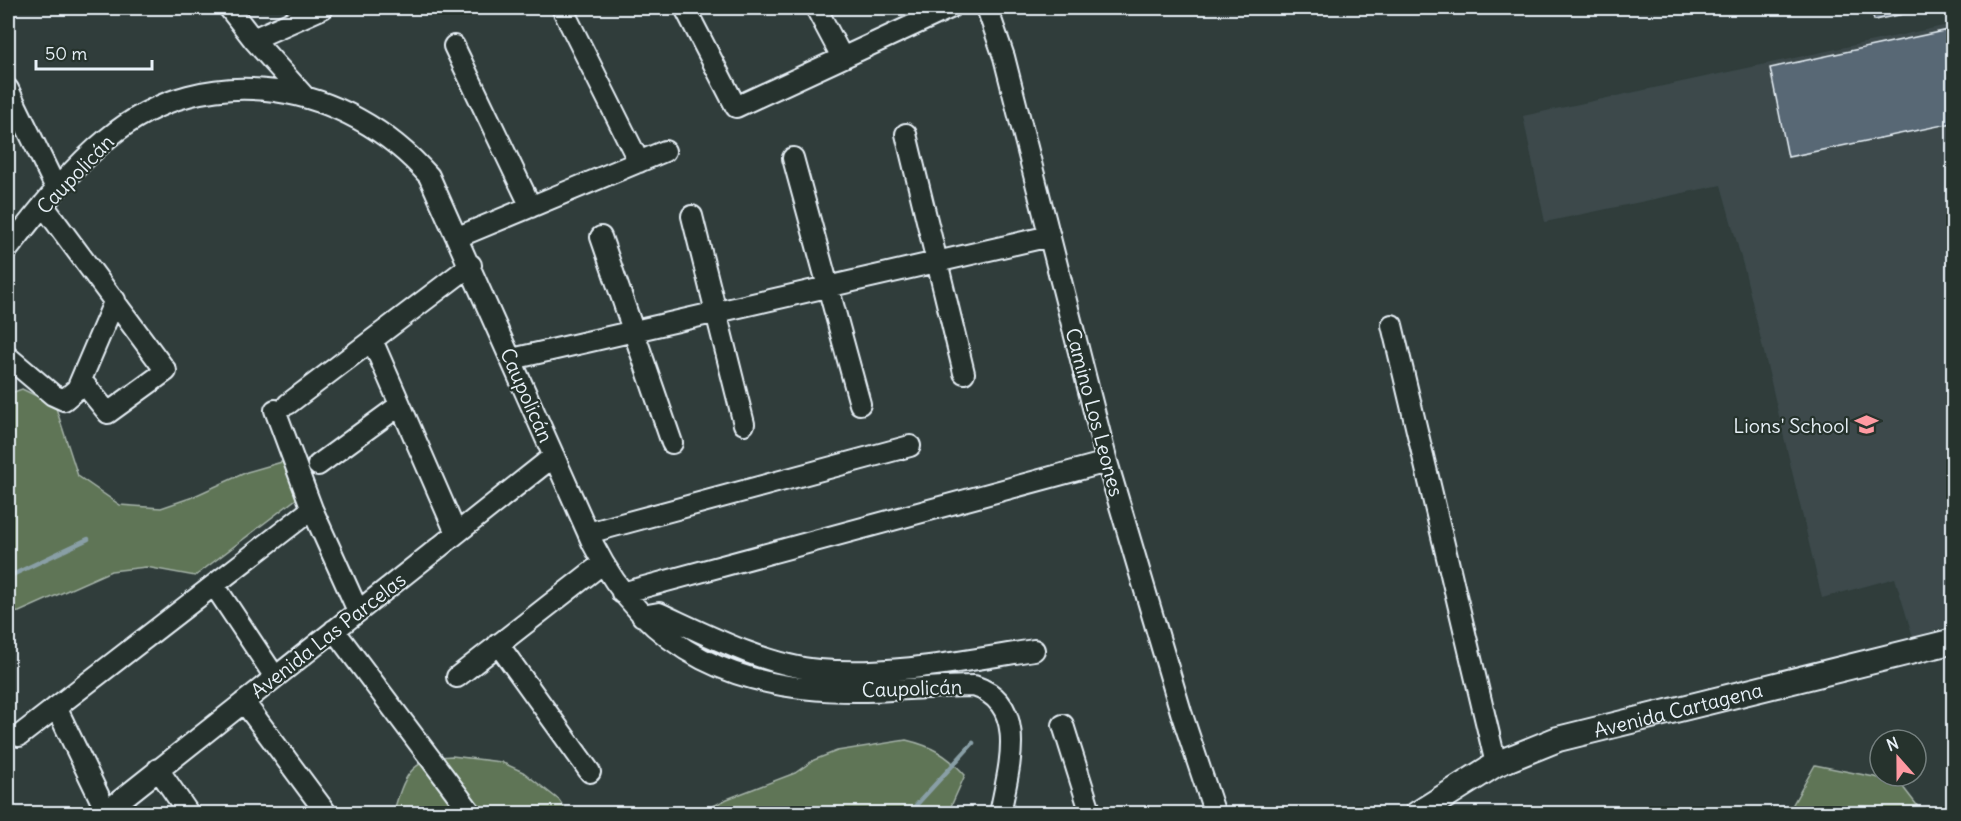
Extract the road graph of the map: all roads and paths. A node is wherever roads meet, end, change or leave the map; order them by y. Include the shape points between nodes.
1 (229, 8) edge
2 (324, 8) edge
3 (562, 8) edge
4 (685, 8) edge
5 (816, 8) edge
6 (950, 8) edge
7 (987, 8) edge
8 (253, 39) junction
9 (454, 46) dead end
10 (842, 57) junction
11 (8, 89) edge
12 (304, 96) junction
13 (906, 134) dead end
14 (665, 151) dead end
15 (794, 158) dead end
16 (639, 162) junction
17 (56, 188) junction
18 (43, 205) junction
19 (531, 207) junction
20 (692, 216) dead end
21 (1050, 236) junction
22 (458, 237) junction
23 (601, 237) dead end
24 (8, 249) edge
25 (937, 261) junction
26 (471, 265) junction
27 (828, 286) junction
28 (115, 300) junction
29 (714, 312) junction
30 (1392, 325) dead end
31 (634, 330) junction
32 (372, 340) junction
33 (8, 357) edge
34 (512, 359) junction
35 (964, 372) dead end
36 (81, 380) junction
37 (860, 404) dead end
38 (400, 405) junction
39 (744, 424) dead end
40 (672, 443) dead end
41 (910, 447) dead end
42 (554, 456) junction
43 (1107, 462) junction
44 (318, 465) dead end
45 (312, 509) junction
46 (456, 533) junction
47 (588, 533) junction
48 (603, 563) junction
49 (214, 585) junction
50 (622, 593) junction
51 (358, 611) junction
52 (642, 616) junction
53 (334, 630) junction
54 (1953, 641) edge
55 (498, 644) junction
56 (1034, 650) dead end
57 (275, 677) junction
58 (457, 677) dead end
59 (244, 702) junction
60 (56, 707) junction
61 (1063, 725) dead end
62 (19, 736) dead end
63 (1496, 764) junction
64 (158, 770) junction
65 (591, 772) dead end
66 (104, 812) edge
67 (189, 813) edge
68 (327, 813) edge
69 (472, 813) edge
70 (1000, 813) edge
71 (1091, 813) edge
72 (1215, 813) edge
73 (1417, 813) edge

1 - 8 street
2 - 8 street
3 - 16 street
4 - 10 street via 736,107
5 - 10 street
6 - 10 street
7 - 21 street, Camino Los Leones via 1005,57
8 - 12 street
9 - 19 street
11 - 17 street
12 - 17 street, Caupolicán via 236,89 168,104 108,138
12 - 22 street, Caupolicán via 345,110 399,145 429,176
13 - 25 street
14 - 16 street
15 - 27 street
16 - 19 street
17 - 18 street, Caupolicán
18 - 24 street, Caupolicán
18 - 28 street
19 - 22 street
20 - 29 street
21 - 25 street
21 - 43 street, Camino Los Leones
22 - 26 street, Caupolicán
23 - 31 street
25 - 27 street
25 - 35 street
26 - 32 street
26 - 34 street, Caupolicán
27 - 29 street
27 - 37 street
28 - 36 street
28 - 36 street via 166,371 108,413
29 - 31 street
29 - 39 street
30 - 63 street
31 - 34 street
31 - 40 street
32 - 38 street
32 - 45 street via 282,407
33 - 36 street via 64,400
34 - 42 street, Caupolicán
38 - 44 street
38 - 46 street
41 - 47 street
42 - 46 street, Avenida Las Parcelas
42 - 47 street, Caupolicán
43 - 50 street
43 - 72 street, Camino Los Leones
45 - 49 street
45 - 51 street
46 - 51 street, Avenida Las Parcelas
47 - 48 street, Caupolicán
48 - 50 street, Caupolicán
48 - 55 street
49 - 57 street
49 - 60 street
50 - 52 street, Caupolicán
51 - 53 street, Avenida Las Parcelas
52 - 56 street via 659,614 772,659 818,670 933,665
52 - 70 street, Caupolicán via 691,654 728,672 766,683 859,691 983,688 1003,705 1011,722
53 - 57 street, Avenida Las Parcelas
53 - 69 street
54 - 63 main road, Avenida Cartagena via 1558,739
55 - 58 street
55 - 65 street
57 - 59 street, Avenida Las Parcelas
59 - 64 street, Avenida Las Parcelas
59 - 68 street
60 - 62 street
60 - 66 street
61 - 71 street
63 - 73 main road, Avenida Cartagena
64 - 66 street, Avenida Las Parcelas
64 - 67 street

